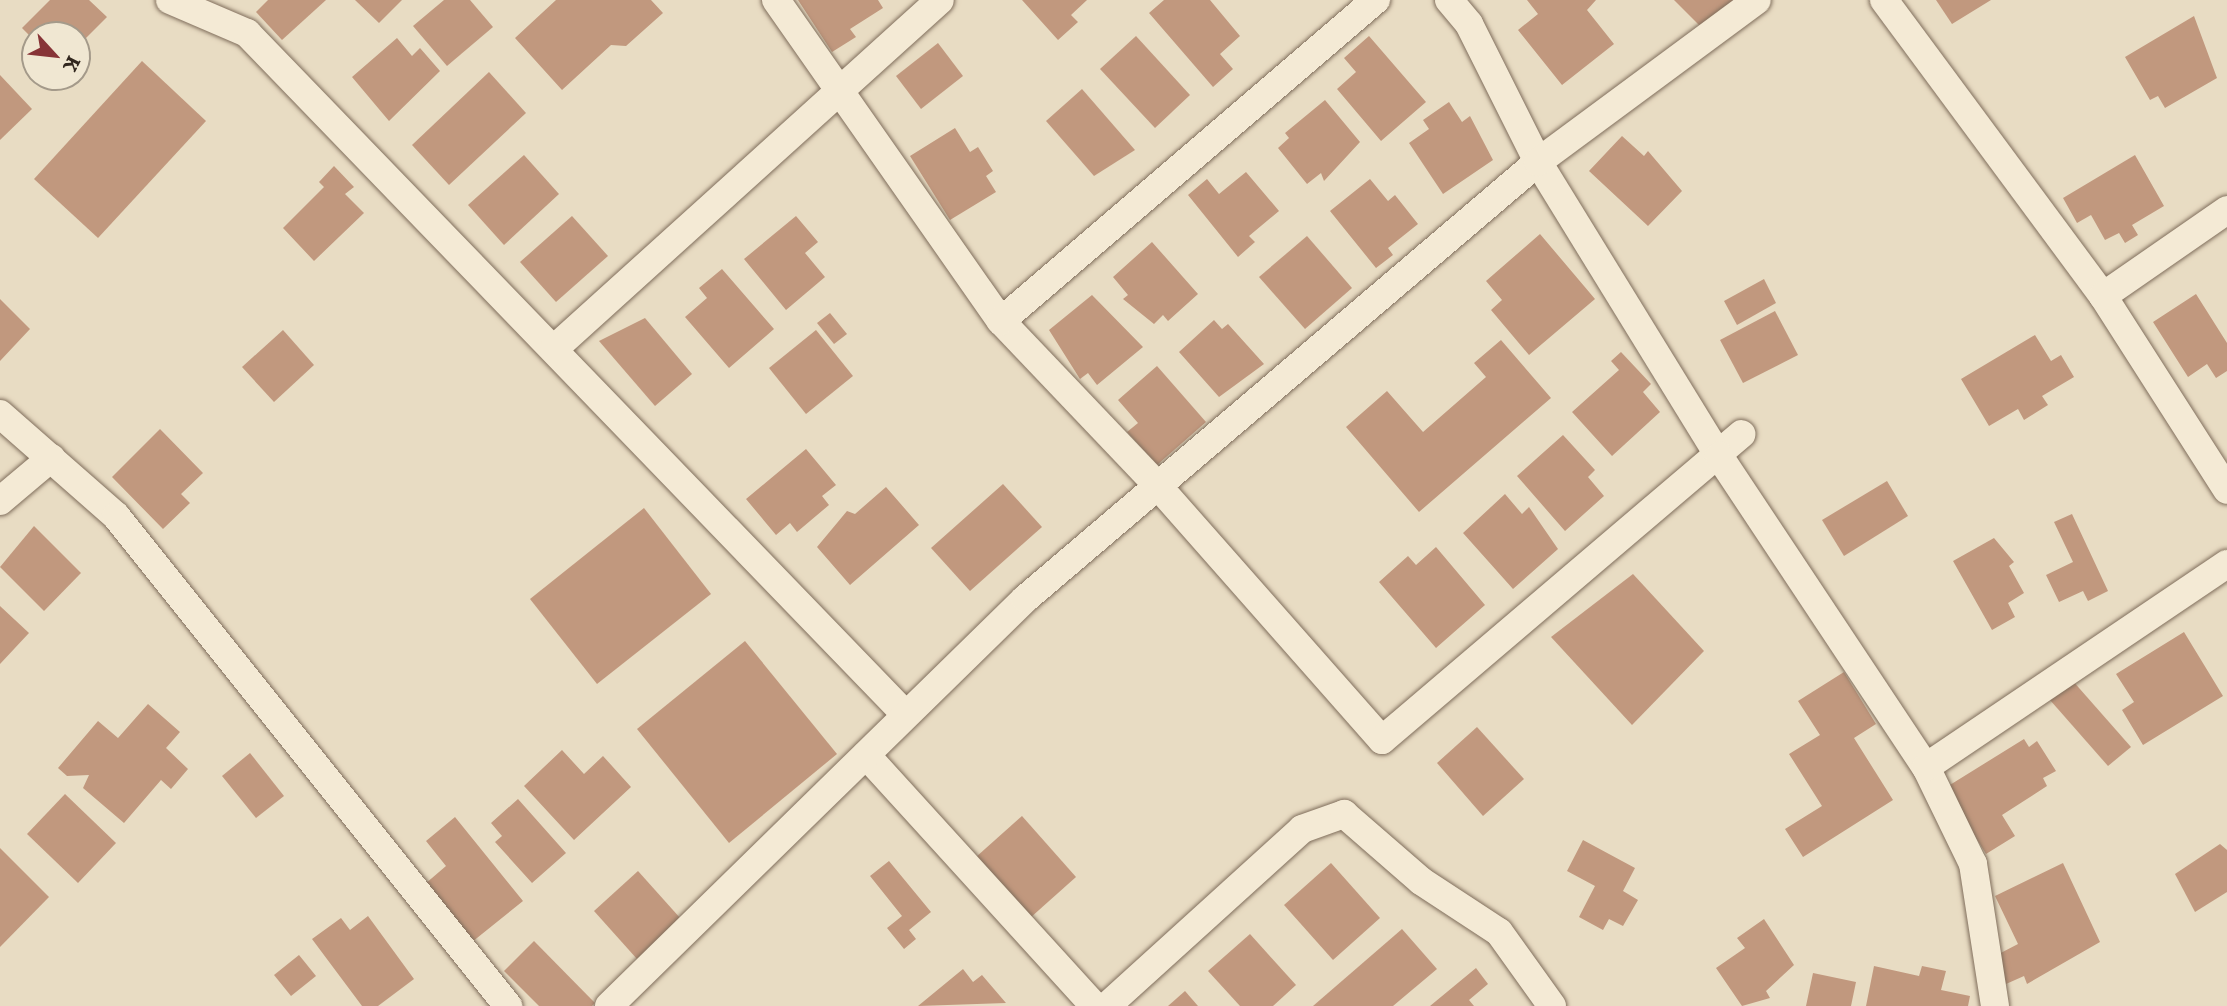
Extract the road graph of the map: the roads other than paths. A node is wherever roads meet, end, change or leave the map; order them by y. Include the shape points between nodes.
1 (170, 0) edge
2 (776, 0) edge
3 (940, 0) edge
4 (1376, 0) edge
5 (1449, 0) edge
6 (1757, 0) edge
7 (1884, 0) edge
8 (837, 94) junction
9 (1538, 162) junction
10 (2227, 210) edge
11 (2102, 296) junction
12 (1002, 321) junction
13 (554, 349) junction
14 (0, 414) edge
15 (1741, 434) dead end
16 (1719, 456) junction
17 (51, 458) junction
18 (1157, 485) junction
19 (2227, 490) edge
20 (0, 501) edge
21 (2227, 564) edge
22 (906, 715) junction
23 (866, 755) junction
24 (1926, 767) junction
25 (508, 1006) edge
26 (609, 1006) edge
27 (1094, 1006) edge
28 (1107, 1006) edge
29 (1552, 1006) edge
30 (1995, 1006) edge

1 - 13 street via 247,33
2 - 8 street
3 - 8 street
4 - 12 street
5 - 9 street via 1469,24
6 - 9 street
7 - 11 street
8 - 12 street
8 - 13 street
9 - 16 street
9 - 18 street
10 - 11 street
11 - 19 street
12 - 18 street
13 - 22 street
14 - 17 street
15 - 16 street
16 - 18 street via 1382,740
16 - 24 street
17 - 20 street
17 - 25 street via 116,516
18 - 22 street
21 - 24 street
22 - 23 street
23 - 26 street
23 - 27 street
24 - 30 street via 1972,864
28 - 29 street via 1302,829 1344,814 1421,881 1499,932

